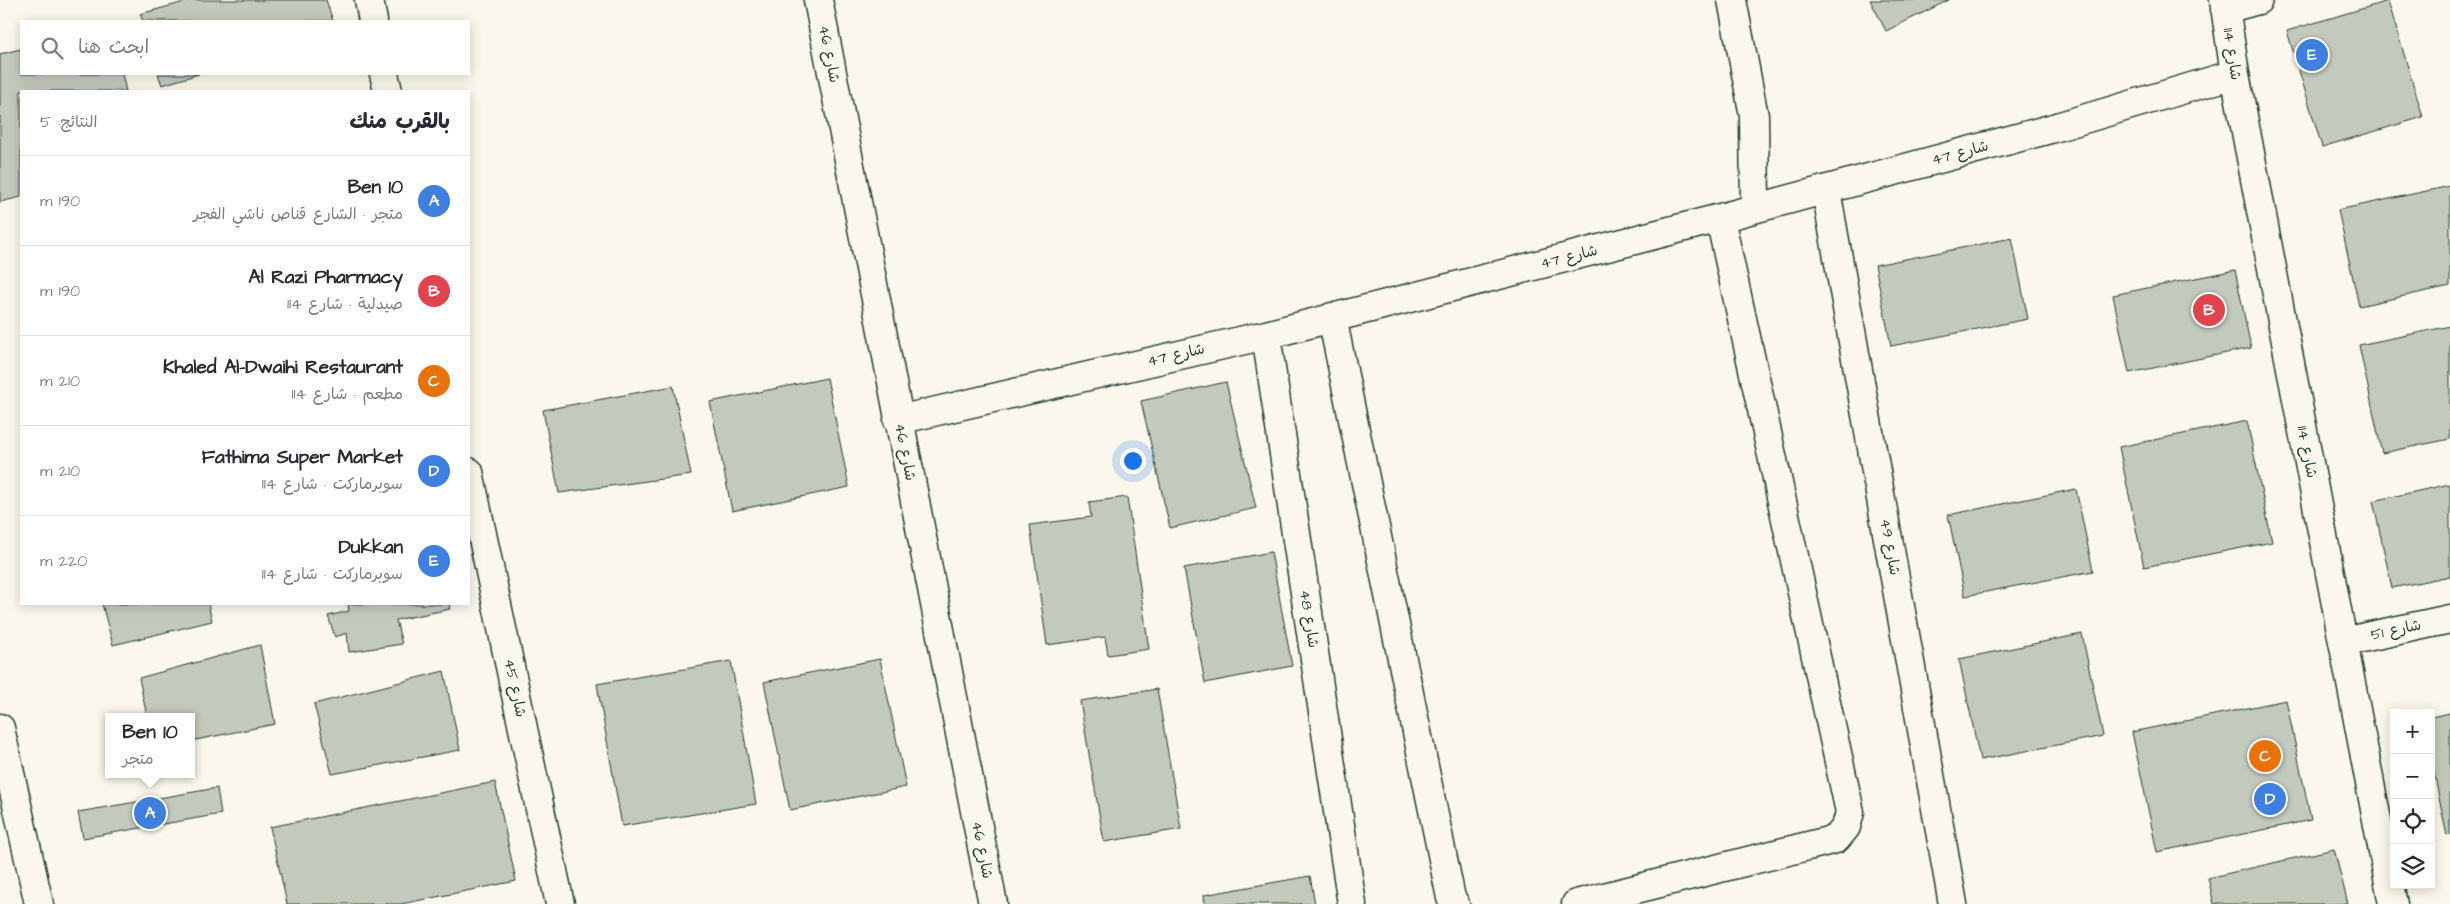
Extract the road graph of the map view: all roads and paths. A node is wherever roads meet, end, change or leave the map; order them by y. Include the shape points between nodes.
1 (368, 0) edge
2 (818, 0) edge
3 (1732, 0) edge
4 (2258, 0) edge
5 (2225, 5) edge
6 (373, 20) edge
7 (2235, 74) junction
8 (384, 75) edge
9 (388, 90) edge
10 (1826, 190) junction
11 (1755, 208) junction
12 (1720, 218) junction
13 (1332, 317) junction
14 (1266, 335) junction
15 (898, 420) junction
16 (470, 477) edge
17 (2450, 619) edge
18 (2343, 642) junction
19 (0, 728) edge
20 (39, 904) edge
21 (560, 904) edge
22 (993, 904) edge
23 (1352, 904) edge
24 (1455, 904) edge
25 (1576, 904) edge
26 (1951, 904) edge
27 (2393, 904) edge

1 - 6 street
2 - 15 street, شارع 46
3 - 11 street via 1754,116
4 - 5 street
5 - 7 street, شارع 114
7 - 10 street, شارع 47
7 - 18 street, شارع 114
8 - 9 street
10 - 11 street, شارع 47
10 - 26 street, شارع 49
11 - 12 street, شارع 47
12 - 13 street, شارع 47
12 - 25 street via 1850,812 1846,827 1836,839
13 - 14 street, شارع 47
13 - 24 street via 1451,898
14 - 15 street, شارع 47
14 - 23 street, شارع 48
15 - 22 street, شارع 46
16 - 21 street, شارع 45
17 - 18 street, شارع 51
18 - 27 street, شارع 114
19 - 20 street

